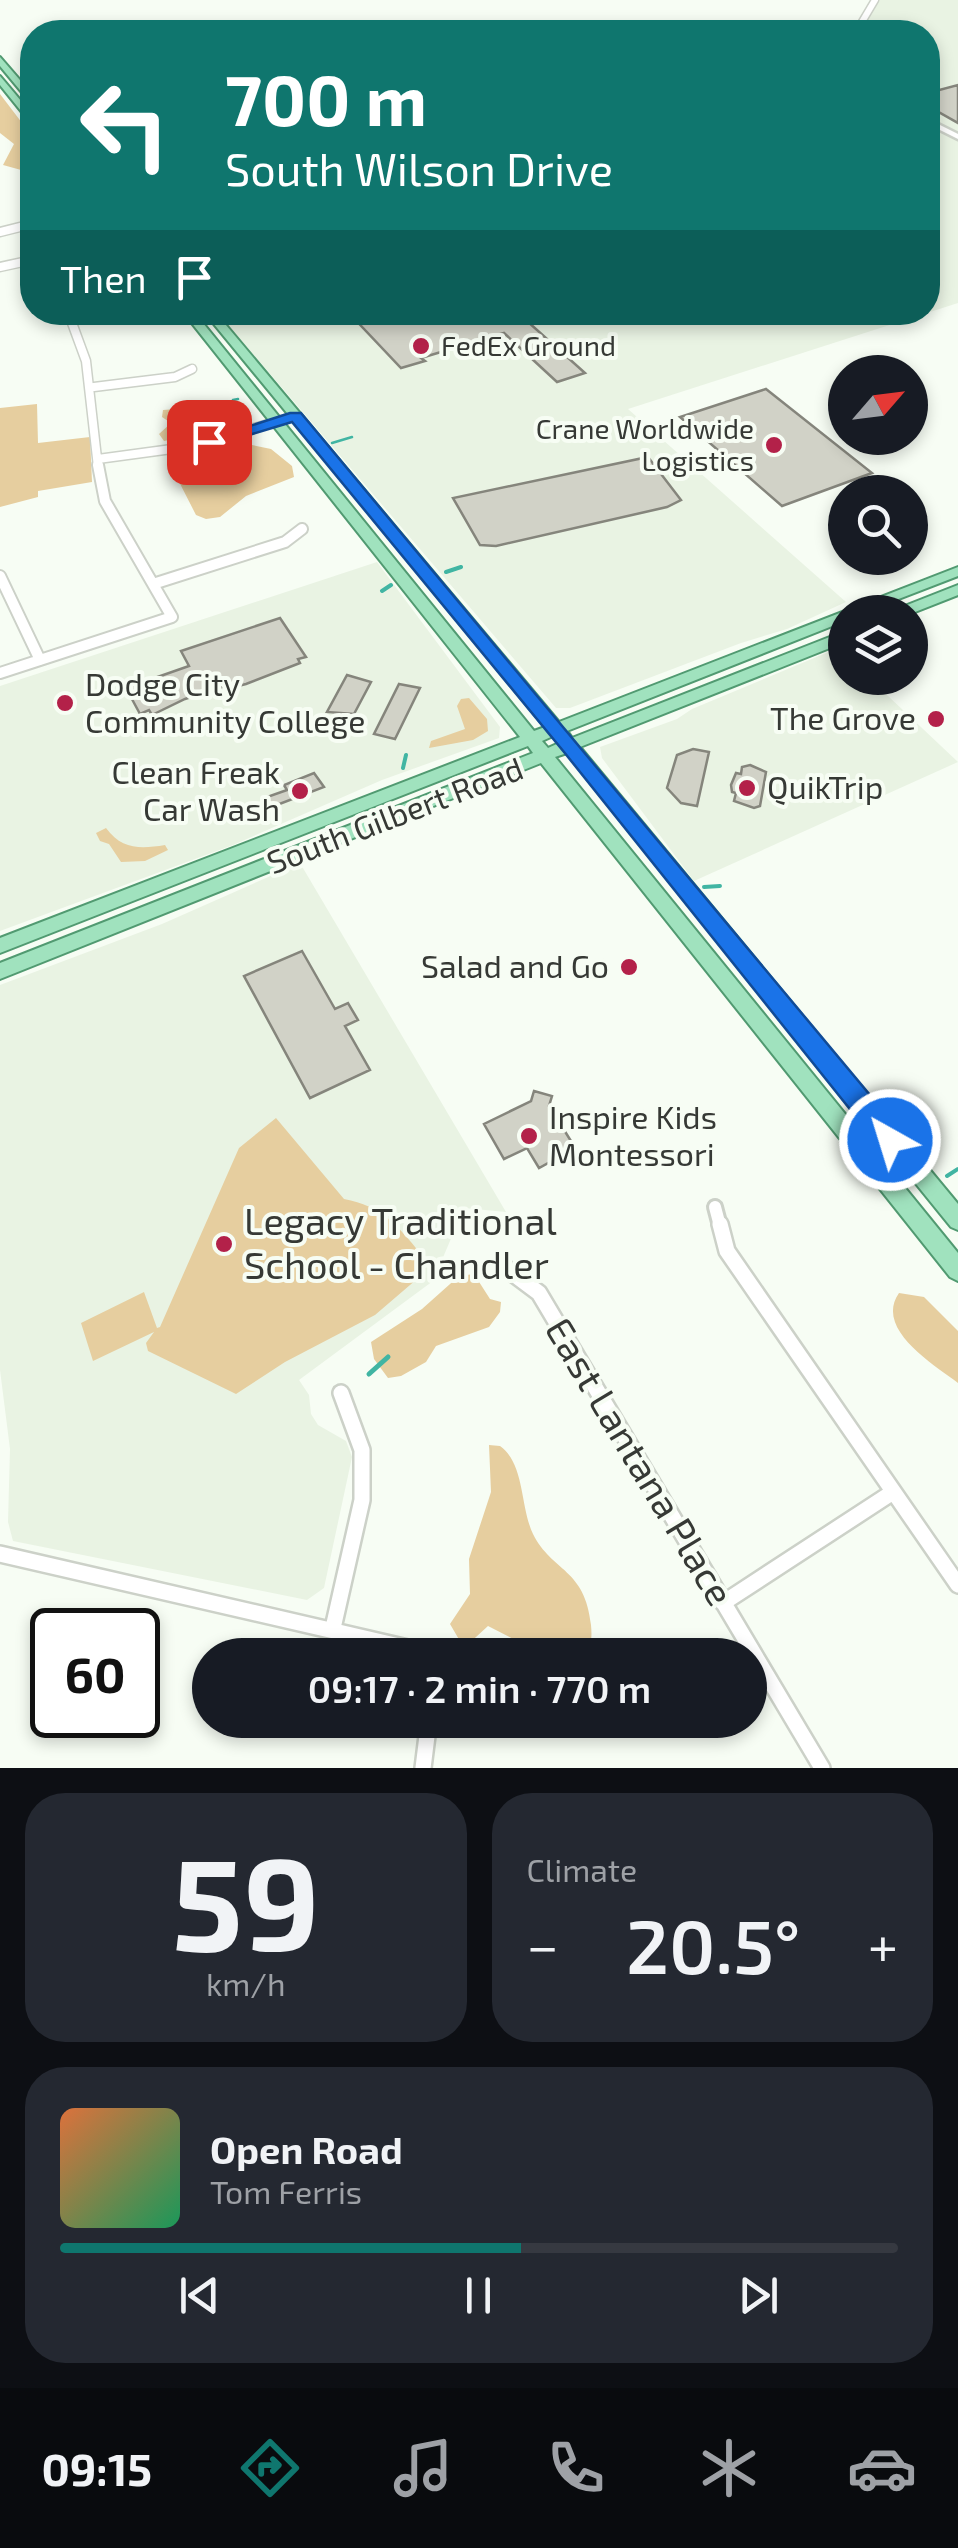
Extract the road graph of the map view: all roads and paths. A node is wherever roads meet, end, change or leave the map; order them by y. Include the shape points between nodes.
1 (0, 60) edge
2 (0, 79) edge
3 (20, 84) edge
4 (20, 105) edge
5 (74, 325) edge
6 (198, 325) edge
7 (220, 325) edge
8 (192, 369) dead end
9 (94, 387) junction
10 (295, 416) junction
11 (276, 422) junction
12 (98, 458) junction
13 (302, 529) dead end
14 (415, 561) junction
15 (395, 568) junction
16 (958, 571) edge
17 (0, 576) edge
18 (152, 584) junction
19 (958, 590) edge
20 (897, 595) edge
21 (928, 602) edge
22 (828, 622) edge
23 (808, 630) junction
24 (828, 643) edge
25 (822, 645) junction
26 (40, 660) junction
27 (0, 673) edge
28 (555, 727) junction
29 (528, 738) junction
30 (571, 746) junction
31 (545, 758) junction
32 (0, 946) edge
33 (0, 971) edge
34 (715, 1207) dead end
35 (958, 1220) edge
36 (507, 1269) dead end
37 (958, 1270) edge
38 (341, 1394) dead end
39 (894, 1492) junction
40 (0, 1554) edge
41 (958, 1585) edge
42 (722, 1603) junction
43 (333, 1628) junction
44 (373, 1638) edge
45 (427, 1738) edge
46 (423, 1768) edge
47 (822, 1768) edge

1 - 3 main road
2 - 4 main road
5 - 9 street
6 - 11 main road
7 - 10 main road
8 - 9 street
9 - 12 street
10 - 11 street
10 - 14 main road
11 - 12 street via 179,449
11 - 15 main road
12 - 18 street via 105,502
13 - 18 street via 285,542
14 - 15 main road
14 - 28 main road
15 - 29 main road
16 - 20 main road
17 - 26 street
18 - 26 street via 172,617
19 - 21 main road
22 - 23 main road, South Gilbert Road
23 - 25 main road
23 - 28 main road, South Gilbert Road
24 - 25 main road, South Gilbert Road
25 - 30 main road, South Gilbert Road
26 - 27 street
28 - 29 main road, South Gilbert Road
28 - 30 main road
29 - 31 main road
29 - 32 main road, South Gilbert Road
30 - 31 main road, South Gilbert Road
30 - 35 main road
31 - 33 main road, South Gilbert Road
31 - 37 main road
34 - 39 street via 726,1251
36 - 42 street, East Lantana Place via 539,1293
38 - 43 street via 362,1450 362,1500
39 - 41 street
39 - 42 street
40 - 43 street
42 - 47 street, East Lantana Place
43 - 44 street
45 - 46 street

